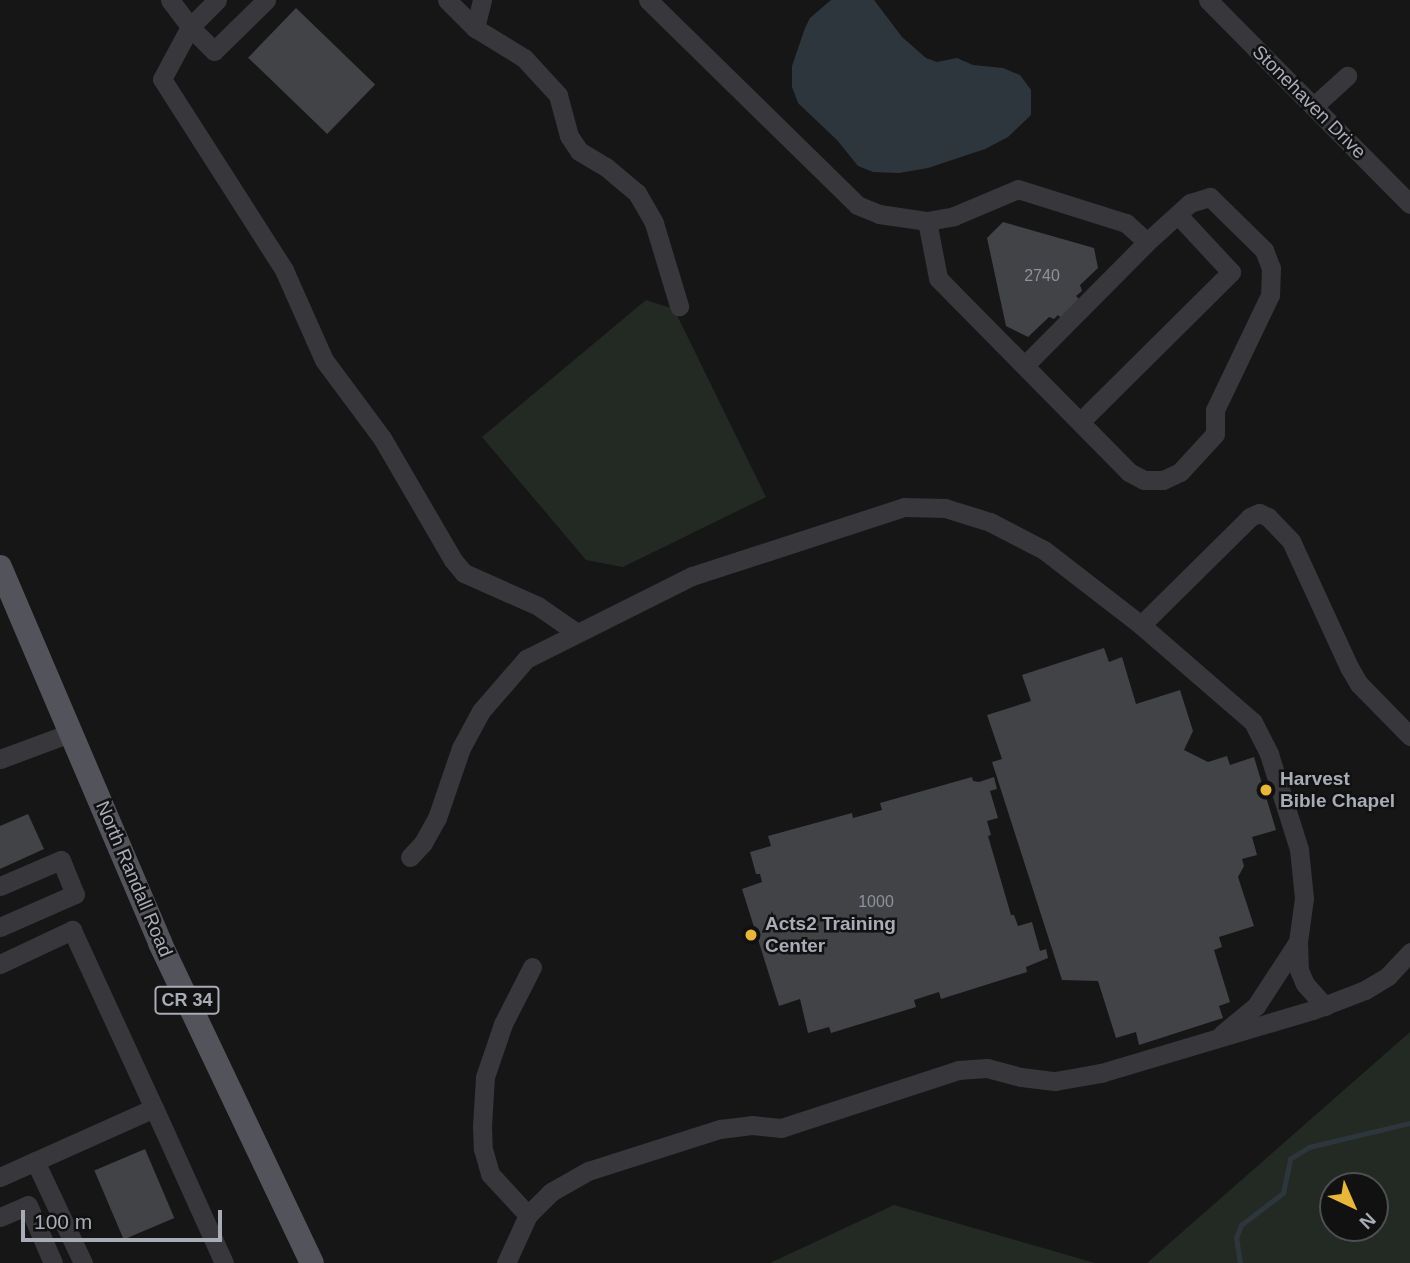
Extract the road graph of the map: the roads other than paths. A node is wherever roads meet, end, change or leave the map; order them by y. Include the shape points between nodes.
1 (170, 0) edge
2 (217, 0) edge
3 (266, 0) edge
4 (447, 0) edge
5 (482, 0) edge
6 (648, 0) edge
7 (1208, 0) edge
8 (190, 27) junction
9 (475, 28) junction
10 (1347, 75) dead end
11 (1314, 106) junction
12 (1410, 204) edge
13 (1178, 215) junction
14 (927, 221) junction
15 (1147, 242) junction
16 (679, 306) dead end
17 (1025, 365) junction
18 (1080, 422) junction
19 (0, 567) edge
20 (1141, 625) junction
21 (577, 633) junction
22 (71, 733) junction
23 (1410, 736) edge
24 (0, 759) edge
25 (410, 857) dead end
26 (0, 886) edge
27 (0, 927) edge
28 (1298, 942) junction
29 (1410, 952) edge
30 (0, 964) edge
31 (531, 967) dead end
32 (1325, 1006) junction
33 (1215, 1040) junction
34 (154, 1108) junction
35 (35, 1161) junction
36 (0, 1177) edge
37 (528, 1215) junction
38 (0, 1217) edge
39 (53, 1263) edge
40 (83, 1263) edge
41 (223, 1263) edge
42 (312, 1263) edge
43 (506, 1263) edge

1 - 8 street
2 - 8 street
3 - 8 street via 214,51
4 - 9 street
5 - 9 street
6 - 14 street via 857,205 879,214
7 - 11 street, Stonehaven Drive
8 - 21 street via 162,79 284,270 324,360 382,438 464,573 538,606
9 - 16 street via 524,58 558,95 569,136 579,151 637,193 654,223
10 - 11 street
11 - 12 street, Stonehaven Drive
13 - 15 street
13 - 18 street via 1231,272
13 - 18 street via 1190,203 1210,197 1264,250 1271,268 1270,295 1215,410 1215,434 1180,472 1163,480 1144,480 1129,472
14 - 15 street via 954,216 1018,189 1126,223
14 - 17 street via 939,278
15 - 17 street
17 - 18 street
19 - 22 main road, North Randall Road / CR 34
20 - 21 street via 1044,550 990,522 944,509 904,507 692,576
20 - 23 street via 1259,513 1291,541 1360,684
20 - 28 street via 1252,722 1269,754 1299,849 1304,898
21 - 25 street via 526,659 481,711 461,748 437,818
22 - 24 street
22 - 42 main road, North Randall Road / CR 34 via 160,943
26 - 27 street via 61,860 75,894
28 - 32 street via 1299,970
28 - 33 street via 1256,1006
29 - 32 street via 1365,990
30 - 34 street via 72,930
31 - 37 street via 503,1024 485,1077 482,1126 490,1174
32 - 33 street
33 - 37 street via 1101,1073 1055,1081 987,1068 958,1070 781,1128 720,1129 588,1171 551,1192
34 - 35 street
34 - 41 street
35 - 36 street
35 - 40 street
37 - 43 street
38 - 39 street via 28,1205

